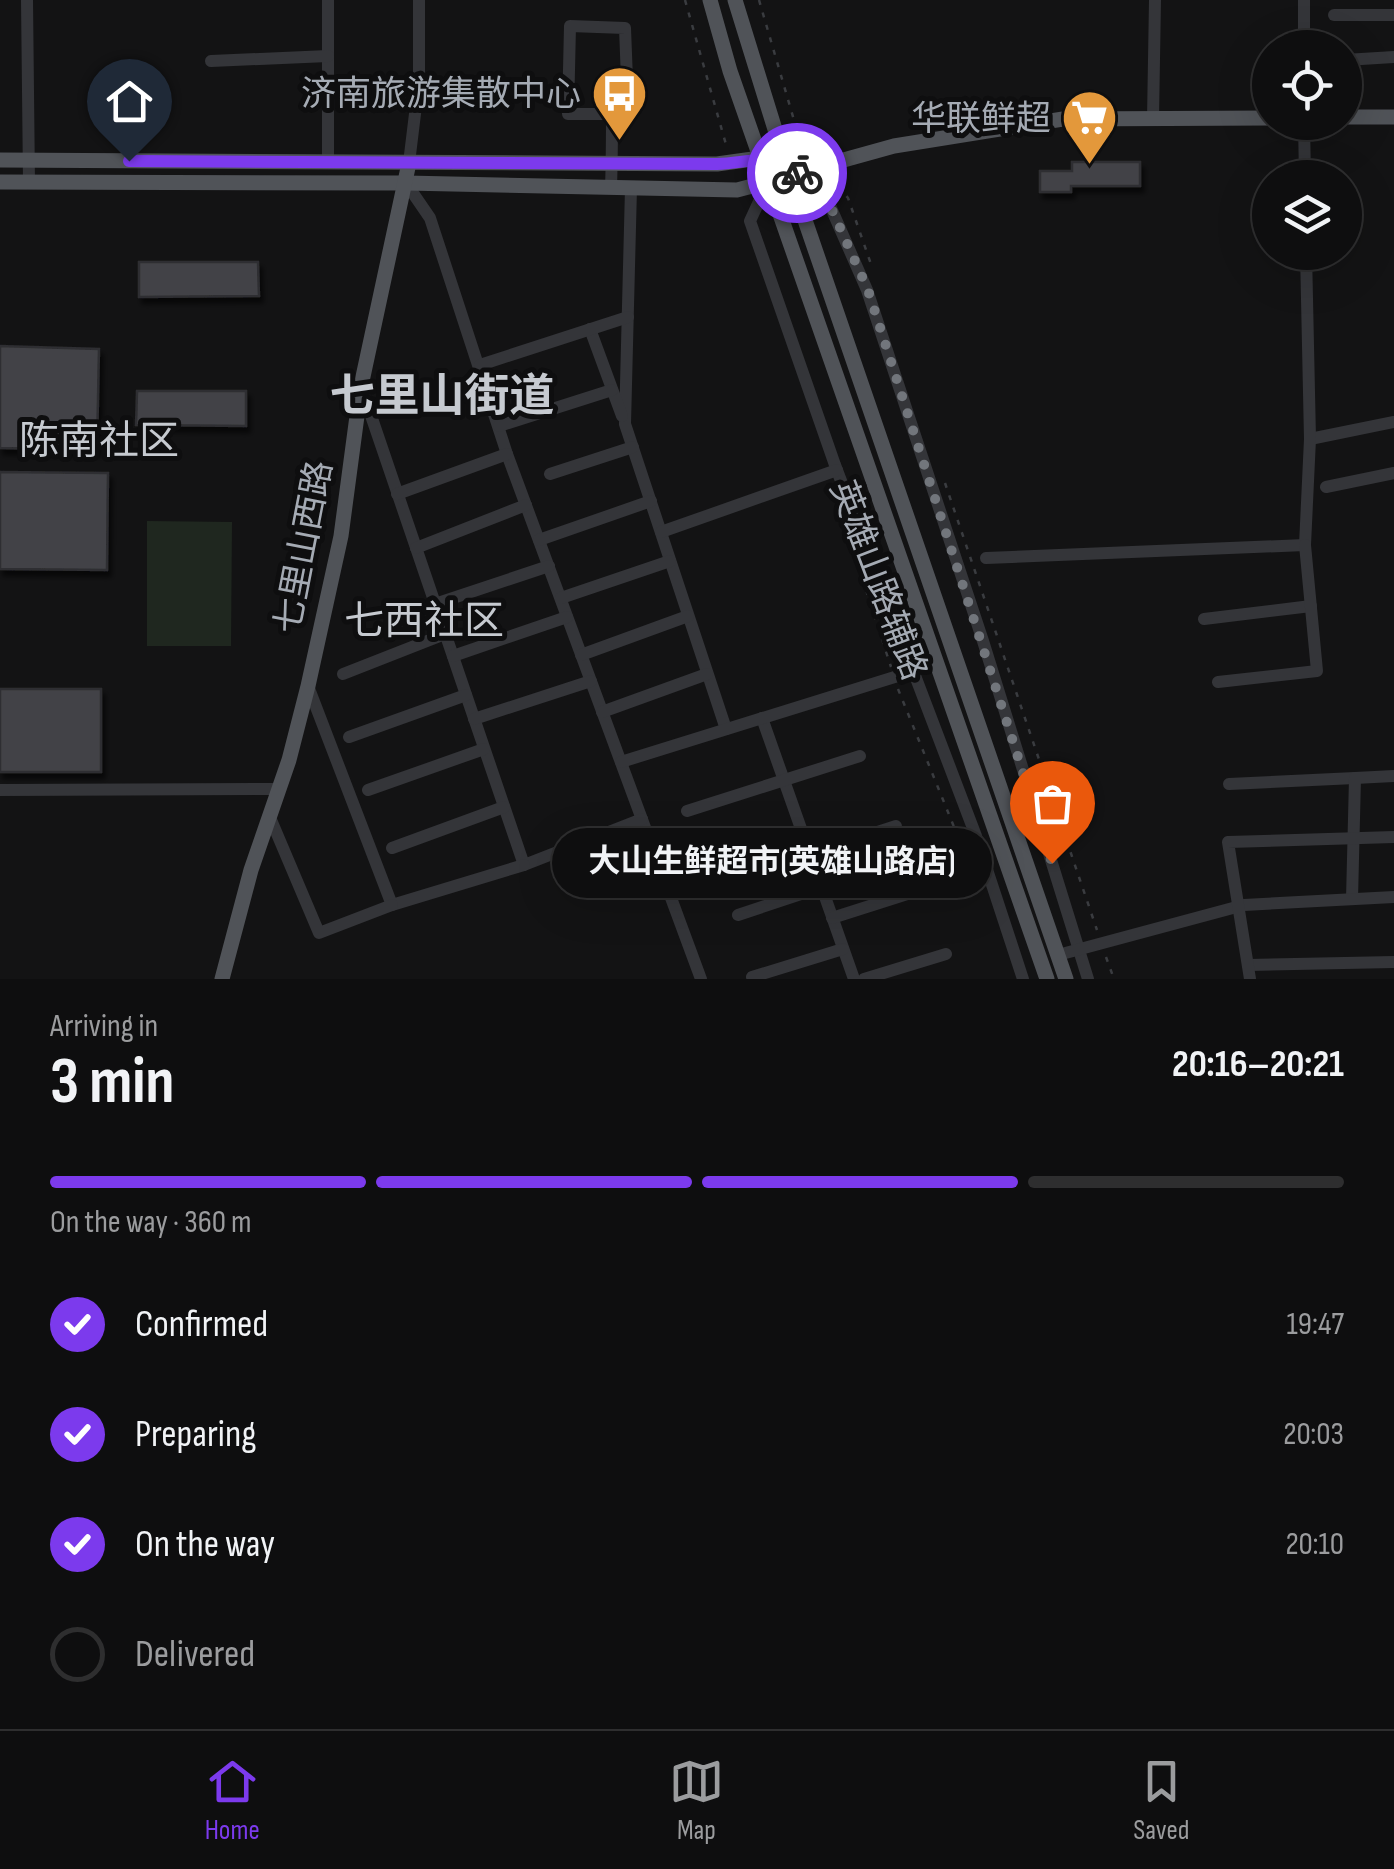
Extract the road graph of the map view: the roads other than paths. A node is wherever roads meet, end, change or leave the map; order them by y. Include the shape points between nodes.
1 (27, 0) edge
2 (328, 0) edge
3 (420, 0) edge
4 (710, 0) edge
5 (734, 0) edge
6 (1155, 0) edge
7 (1304, 0) edge
8 (1334, 15) dead end
9 (1394, 15) edge
10 (1304, 30) edge
11 (328, 56) junction
12 (1394, 57) edge
13 (1362, 59) edge
14 (211, 61) dead end
15 (612, 114) junction
16 (1362, 117) edge
17 (1394, 117) edge
18 (1252, 118) edge
19 (1154, 119) junction
20 (760, 158) junction
21 (0, 160) edge
22 (29, 160) junction
23 (328, 162) junction
24 (409, 162) junction
25 (612, 162) junction
26 (786, 165) junction
27 (0, 182) edge
28 (29, 182) junction
29 (768, 182) junction
30 (406, 183) junction
31 (611, 187) junction
32 (632, 188) junction
33 (1306, 270) edge
34 (628, 316) junction
35 (590, 329) junction
36 (480, 366) junction
37 (361, 386) junction
38 (612, 390) junction
39 (1394, 422) edge
40 (625, 424) junction
41 (499, 426) junction
42 (1310, 440) junction
43 (633, 447) junction
44 (508, 454) junction
45 (837, 470) junction
46 (1394, 472) edge
47 (550, 474) dead end
48 (1326, 487) dead end
49 (397, 494) junction
50 (650, 501) junction
51 (526, 505) junction
52 (661, 532) junction
53 (539, 540) junction
54 (1305, 546) junction
55 (416, 548) junction
56 (986, 558) dead end
57 (670, 561) junction
58 (549, 566) junction
59 (561, 598) junction
60 (435, 604) junction
61 (1311, 606) junction
62 (568, 616) junction
63 (688, 616) junction
64 (1204, 620) dead end
65 (445, 634) junction
66 (582, 655) junction
67 (453, 656) junction
68 (914, 671) junction
69 (343, 674) dead end
70 (708, 674) junction
71 (591, 682) junction
72 (1218, 682) dead end
73 (308, 686) junction
74 (466, 695) junction
75 (602, 712) junction
76 (762, 718) junction
77 (474, 719) junction
78 (726, 730) junction
79 (349, 737) dead end
80 (484, 749) junction
81 (860, 756) dead end
82 (621, 762) junction
83 (1394, 776) edge
84 (1355, 778) junction
85 (784, 780) junction
86 (1229, 784) dead end
87 (0, 790) edge
88 (278, 790) junction
89 (368, 790) dead end
90 (504, 807) junction
91 (688, 811) dead end
92 (269, 815) junction
93 (642, 819) junction
94 (896, 826) dead end
95 (804, 836) junction
96 (1355, 838) junction
97 (1394, 838) edge
98 (392, 848) dead end
99 (810, 854) junction
100 (524, 865) junction
101 (708, 865) dead end
102 (822, 888) junction
103 (922, 888) dead end
104 (1394, 898) edge
105 (1352, 900) junction
106 (392, 905) junction
107 (1238, 906) junction
108 (738, 916) dead end
109 (832, 918) junction
110 (843, 948) junction
111 (1078, 948) junction
112 (946, 954) dead end
113 (1058, 955) junction
114 (1394, 962) edge
115 (1249, 972) edge
116 (752, 977) edge
117 (222, 979) edge
118 (701, 979) edge
119 (854, 979) edge
120 (864, 979) edge
121 (1023, 979) edge
122 (1047, 979) edge
123 (1066, 979) edge
124 (1088, 979) edge

1 - 22 street
2 - 11 street
3 - 24 street, 七里山西路
4 - 20 main road
5 - 26 main road
6 - 19 street
7 - 10 street
8 - 9 street
11 - 14 street
11 - 23 street
12 - 13 street
15 - 15 street via 612,107 628,106 625,28 570,26 568,114
15 - 25 street
16 - 17 main road
18 - 19 main road
19 - 26 main road via 1063,119 894,146 822,166
20 - 25 main road
20 - 26 main road
20 - 29 main road
21 - 22 main road
22 - 23 main road
22 - 28 street
23 - 24 main road
24 - 25 main road
24 - 30 main road, 七里山西路
25 - 31 street
26 - 29 main road
26 - 111 street via 824,192 868,290
26 - 113 main road
27 - 28 main road
28 - 30 main road
29 - 32 main road via 738,190
29 - 45 street, 英雄山路辅路 via 750,221
29 - 122 main road
30 - 31 main road
30 - 36 street via 430,218
30 - 37 main road, 七里山西路
31 - 32 main road
32 - 34 street
33 - 42 street
34 - 35 street
34 - 40 street
35 - 36 street
35 - 38 street
36 - 41 street
37 - 49 street
37 - 73 main road, 七里山西路 via 340,536
38 - 40 street
38 - 41 street
39 - 42 street
40 - 43 street
41 - 44 street
42 - 54 street
43 - 47 street
43 - 50 street
44 - 49 street
44 - 51 street
45 - 52 street
45 - 68 street, 英雄山路辅路
46 - 48 street
49 - 55 street
50 - 52 street
50 - 53 street
51 - 53 street
51 - 55 street
52 - 57 street
53 - 58 street
54 - 56 street
54 - 61 street
55 - 60 street
57 - 59 street
57 - 63 street
58 - 59 street
58 - 60 street
59 - 62 street
60 - 65 street
61 - 64 street
61 - 72 street via 1317,672
62 - 66 street
62 - 67 street
63 - 66 street
63 - 70 street
65 - 67 street
65 - 69 street
66 - 71 street
67 - 74 street
68 - 76 street
68 - 121 street, 英雄山路辅路
70 - 75 street
70 - 78 street
71 - 75 street
71 - 77 street
73 - 88 main road, 七里山西路
73 - 106 street
74 - 77 street
74 - 79 street
75 - 82 street
76 - 78 street
76 - 85 street
77 - 80 street
78 - 82 street
80 - 89 street
80 - 90 street
81 - 85 street
82 - 93 street
83 - 84 street
84 - 86 street
84 - 96 street
85 - 91 street
85 - 95 street
87 - 88 street
88 - 92 main road, 七里山西路
90 - 98 street
90 - 100 street
92 - 106 street via 319,934
92 - 117 main road, 七里山西路
93 - 100 street
93 - 118 street
94 - 99 street
95 - 99 street
95 - 101 street
96 - 97 street
96 - 105 street
96 - 107 street via 1228,842
99 - 102 street
100 - 106 street
102 - 108 street
102 - 109 street
103 - 109 street
104 - 105 street
105 - 107 street
107 - 111 street
107 - 115 street
109 - 110 street
110 - 116 street
110 - 119 street
111 - 113 street
111 - 124 street
112 - 120 street
113 - 123 main road
114 - 115 street

